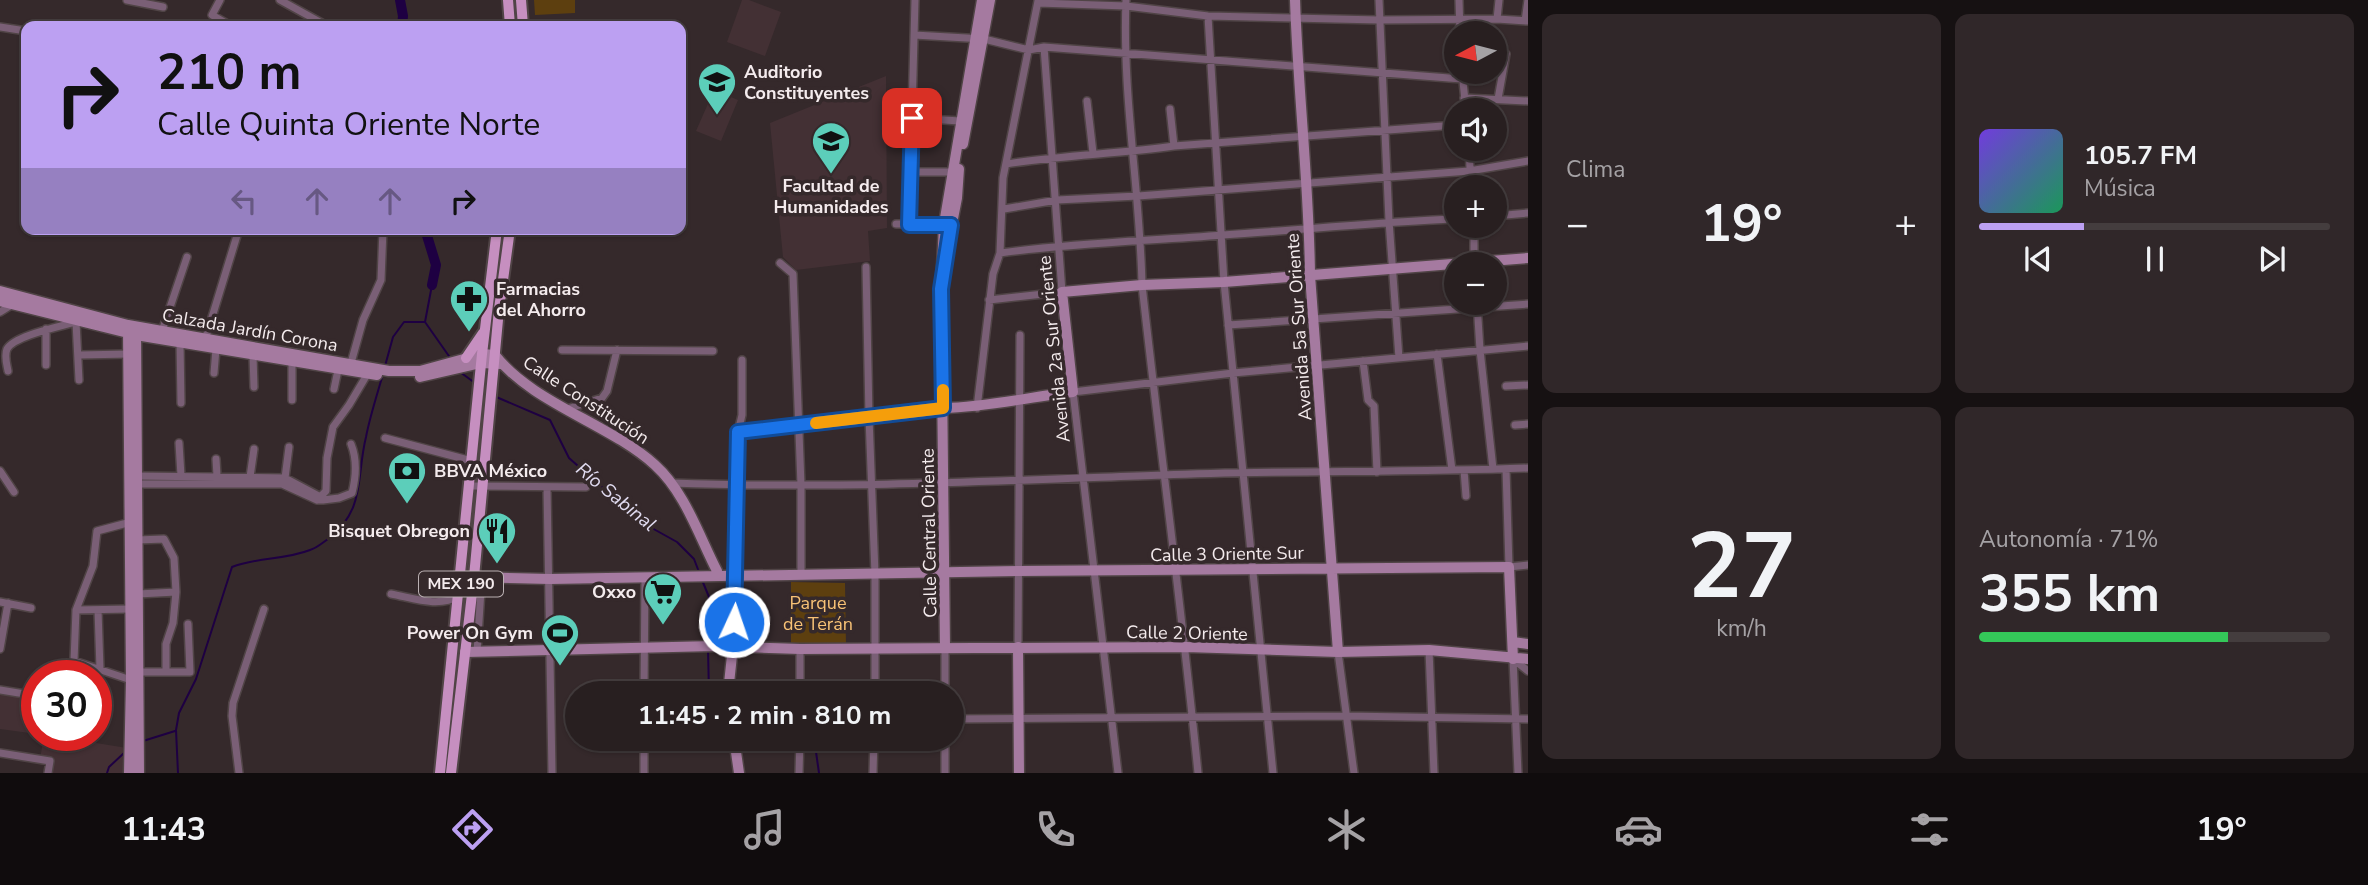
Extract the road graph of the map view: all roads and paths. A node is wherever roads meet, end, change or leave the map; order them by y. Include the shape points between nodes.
1 (127, 0) edge
2 (220, 0) edge
3 (280, 0) edge
4 (509, 0) edge
5 (521, 0) edge
6 (915, 0) edge
7 (982, 0) edge
8 (990, 0) edge
9 (1295, 0) edge
10 (1379, 0) edge
11 (1459, 0) edge
12 (1499, 0) edge
13 (1528, 0) edge
14 (1038, 1) edge
15 (1126, 3) edge
16 (163, 7) dead end
17 (1208, 16) junction
18 (1296, 17) junction
19 (1459, 19) junction
20 (1497, 19) junction
21 (1379, 20) junction
22 (222, 21) edge
23 (318, 21) edge
24 (510, 21) edge
25 (523, 21) edge
26 (1527, 21) edge
27 (0, 26) edge
28 (21, 30) edge
29 (914, 35) junction
30 (979, 38) junction
31 (1044, 47) junction
32 (1029, 50) junction
33 (1126, 53) junction
34 (1209, 60) junction
35 (1297, 66) junction
36 (1380, 74) junction
37 (1444, 75) edge
38 (1463, 84) edge
39 (1464, 98) edge
40 (1507, 100) edge
41 (1087, 101) dead end
42 (1528, 102) edge
43 (1171, 109) dead end
44 (912, 118) junction
45 (960, 121) junction
46 (1444, 126) edge
47 (1384, 131) junction
48 (1302, 138) junction
49 (1214, 144) junction
50 (1174, 146) junction
51 (1133, 152) junction
52 (1093, 153) junction
53 (1052, 156) junction
54 (1528, 160) edge
55 (1469, 161) edge
56 (1006, 164) junction
57 (1469, 171) junction
58 (909, 172) junction
59 (955, 172) junction
60 (1470, 175) edge
61 (1386, 176) junction
62 (1306, 183) junction
63 (1218, 190) junction
64 (1138, 196) junction
65 (1056, 200) junction
66 (1004, 209) junction
67 (1528, 213) edge
68 (1507, 215) edge
69 (1444, 219) edge
70 (1389, 221) junction
71 (896, 224) dead end
72 (948, 224) junction
73 (909, 225) junction
74 (1309, 229) junction
75 (237, 235) edge
76 (383, 235) edge
77 (496, 235) edge
78 (509, 235) edge
79 (1220, 236) junction
80 (1142, 240) junction
81 (1059, 245) junction
82 (1000, 253) junction
83 (187, 257) dead end
84 (1528, 258) edge
85 (1507, 260) edge
86 (780, 263) dead end
87 (1444, 265) edge
88 (866, 267) dead end
89 (1392, 268) junction
90 (1310, 275) junction
91 (1224, 282) junction
92 (1143, 285) junction
93 (0, 292) edge
94 (1062, 292) junction
95 (989, 300) junction
96 (0, 301) edge
97 (13, 304) junction
98 (1507, 304) edge
99 (1528, 304) edge
100 (1444, 308) edge
101 (0, 312) edge
102 (1396, 313) junction
103 (1478, 315) edge
104 (1314, 319) junction
105 (78, 321) junction
106 (1228, 326) junction
107 (46, 329) junction
108 (132, 330) junction
109 (485, 330) junction
110 (162, 331) junction
111 (1020, 335) dead end
112 (205, 340) junction
113 (180, 343) junction
114 (1528, 346) edge
115 (216, 349) junction
116 (562, 350) dead end
117 (617, 350) junction
118 (713, 351) dead end
119 (1480, 351) junction
120 (129, 354) junction
121 (1437, 354) junction
122 (79, 355) junction
123 (253, 356) junction
124 (1399, 358) junction
125 (742, 360) dead end
126 (1363, 361) junction
127 (292, 362) junction
128 (464, 362) junction
129 (351, 363) junction
130 (481, 363) junction
131 (497, 364) junction
132 (46, 365) dead end
133 (1317, 365) junction
134 (338, 370) junction
135 (8, 371) dead end
136 (374, 372) junction
137 (214, 373) dead end
138 (1233, 373) junction
139 (79, 380) dead end
140 (1153, 382) junction
141 (1528, 385) edge
142 (1506, 386) dead end
143 (254, 387) dead end
144 (334, 389) dead end
145 (1073, 392) junction
146 (1021, 398) junction
147 (292, 400) dead end
148 (181, 403) dead end
149 (943, 408) junction
150 (976, 408) junction
151 (567, 410) junction
152 (869, 417) junction
153 (1528, 424) edge
154 (798, 425) junction
155 (1515, 425) dead end
156 (738, 432) junction
157 (385, 438) dead end
158 (179, 443) dead end
159 (351, 444) dead end
160 (289, 447) dead end
161 (254, 449) dead end
162 (132, 450) junction
163 (216, 459) dead end
164 (472, 461) junction
165 (1528, 468) edge
166 (1506, 469) junction
167 (1452, 470) junction
168 (1465, 470) junction
169 (1493, 470) junction
170 (0, 471) edge
171 (1377, 472) junction
172 (1324, 473) junction
173 (1244, 474) junction
174 (1165, 475) junction
175 (181, 476) junction
176 (217, 476) junction
177 (250, 477) junction
178 (285, 478) junction
179 (1083, 479) junction
180 (137, 480) junction
181 (201, 480) junction
182 (267, 480) junction
183 (1020, 480) junction
184 (943, 482) junction
185 (671, 483) junction
186 (737, 485) junction
187 (801, 485) junction
188 (871, 485) junction
189 (469, 486) junction
190 (483, 486) junction
191 (586, 487) dead end
192 (547, 488) junction
193 (14, 492) dead end
194 (1466, 496) dead end
195 (320, 499) junction
196 (134, 522) junction
197 (137, 540) junction
198 (463, 557) junction
199 (1528, 565) edge
200 (1509, 567) junction
201 (1331, 568) junction
202 (1175, 570) junction
203 (1253, 570) junction
204 (1019, 571) junction
205 (1094, 571) junction
206 (715, 573) junction
207 (801, 573) junction
208 (946, 573) junction
209 (875, 574) junction
210 (737, 575) junction
211 (474, 577) junction
212 (645, 577) junction
213 (550, 579) junction
214 (135, 587) junction
215 (176, 592) junction
216 (391, 594) dead end
217 (460, 595) junction
218 (4, 603) edge
219 (31, 608) dead end
220 (130, 609) junction
221 (264, 609) dead end
222 (76, 610) junction
223 (98, 610) junction
224 (188, 624) dead end
225 (1513, 642) junction
226 (1528, 644) edge
227 (733, 646) junction
228 (945, 647) junction
229 (1018, 647) junction
230 (1103, 647) junction
231 (1186, 647) junction
232 (643, 648) junction
233 (0, 649) edge
234 (551, 649) junction
235 (800, 649) junction
236 (874, 649) junction
237 (1260, 650) junction
238 (1429, 650) junction
239 (1528, 651) edge
240 (471, 652) junction
241 (1338, 652) junction
242 (1513, 659) junction
243 (1528, 659) edge
244 (74, 660) edge
245 (100, 660) edge
246 (1528, 670) edge
247 (166, 671) junction
248 (112, 672) edge
249 (134, 676) junction
250 (644, 681) edge
251 (729, 681) edge
252 (800, 681) edge
253 (874, 681) edge
254 (945, 681) edge
255 (0, 690) edge
256 (21, 693) edge
257 (1346, 716) junction
258 (1192, 717) junction
259 (1017, 718) junction
260 (1110, 718) junction
261 (1268, 718) junction
262 (964, 719) edge
263 (1432, 719) junction
264 (1528, 719) edge
265 (1515, 720) junction
266 (134, 743) junction
267 (644, 751) edge
268 (736, 751) edge
269 (800, 751) edge
270 (874, 751) edge
271 (945, 751) edge
272 (0, 753) edge
273 (48, 773) edge
274 (130, 773) edge
275 (139, 773) edge
276 (239, 773) edge
277 (440, 773) edge
278 (451, 773) edge
279 (552, 773) edge
280 (644, 773) edge
281 (739, 773) edge
282 (799, 773) edge
283 (873, 773) edge
284 (945, 773) edge
285 (1019, 773) edge
286 (1118, 773) edge
287 (1198, 773) edge
288 (1273, 773) edge
289 (1354, 773) edge
290 (1434, 773) edge
291 (1518, 773) edge

1 - 16 street
2 - 22 street via 212,15
3 - 23 street
4 - 24 main road
5 - 25 main road
6 - 29 street
7 - 30 main road
8 - 30 main road
9 - 18 main road, Avenida 5a Sur Oriente
10 - 21 street
11 - 19 street
12 - 20 street
13 - 26 street
14 - 15 street
14 - 32 street
15 - 17 street
15 - 33 street
17 - 18 street
17 - 34 street
18 - 21 street
18 - 35 main road, Avenida 5a Sur Oriente
19 - 20 street
19 - 21 street
20 - 26 street
21 - 36 street
27 - 28 street
29 - 30 street
29 - 44 street
30 - 32 street
30 - 45 main road
30 - 59 main road
31 - 32 street
31 - 33 street
31 - 53 street, Avenida 2a Sur Oriente
32 - 56 street
33 - 34 street
33 - 51 street
34 - 35 street
34 - 49 street
35 - 36 street
35 - 48 main road, Avenida 5a Sur Oriente
36 - 37 street
36 - 47 street
38 - 39 street
40 - 42 street
41 - 52 street
43 - 50 street
44 - 45 street
44 - 58 street
45 - 59 main road
46 - 47 street
47 - 48 street
47 - 61 street
48 - 49 street
48 - 62 main road, Avenida 5a Sur Oriente
49 - 50 street
49 - 63 street
50 - 51 street
51 - 52 street
51 - 64 street
52 - 53 street
53 - 56 street
53 - 65 street, Avenida 2a Sur Oriente
54 - 57 street
55 - 57 street
56 - 66 street
57 - 60 street
57 - 61 street
58 - 59 street
58 - 73 street
59 - 72 main road, Calle Central Oriente via 957,198
61 - 62 street
61 - 70 street
62 - 63 street
62 - 74 main road, Avenida 5a Sur Oriente
63 - 64 street
63 - 79 street
64 - 65 street
64 - 80 street
65 - 66 street
65 - 81 street, Avenida 2a Sur Oriente
66 - 82 street
67 - 68 street
69 - 70 street
70 - 74 street
70 - 89 street
71 - 73 street
72 - 73 street
72 - 149 main road, Calle Central Oriente via 941,289
74 - 79 street
74 - 90 main road, Avenida 5a Sur Oriente
75 - 112 street
76 - 129 street via 381,280
77 - 109 main road, MEX 190
78 - 131 main road, MEX 190
79 - 80 street
79 - 91 street
80 - 81 street
80 - 92 street
81 - 82 street
81 - 94 street, Avenida 2a Sur Oriente
82 - 95 street
83 - 110 street
84 - 85 main road
86 - 154 street via 793,274
87 - 89 main road
88 - 152 street
89 - 90 main road
89 - 102 street
90 - 91 main road
90 - 104 main road, Avenida 5a Sur Oriente
91 - 92 main road
91 - 106 street
92 - 94 main road
92 - 140 street
93 - 108 main road, Calzada Jardín Corona
94 - 95 street
94 - 145 main road, Avenida 2a Sur Oriente
95 - 150 street
96 - 97 main road, Calzada Jardín Corona
97 - 101 street
97 - 105 main road, Calzada Jardín Corona
98 - 99 street
100 - 102 street
102 - 104 street
102 - 124 street
103 - 119 street
104 - 106 street
104 - 133 main road, Avenida 5a Sur Oriente
105 - 107 street
105 - 108 main road, Calzada Jardín Corona
105 - 122 street
106 - 138 street
107 - 132 street
107 - 135 street via 9,346
108 - 110 main road, Calzada Jardín Corona
108 - 113 main road, Calzada Jardín Corona
108 - 120 main road
108 - 162 main road
109 - 128 main road
109 - 130 main road, MEX 190
110 - 112 main road, Calzada Jardín Corona
111 - 146 street
112 - 129 main road, Calzada Jardín Corona
113 - 115 main road, Calzada Jardín Corona
113 - 148 street
114 - 119 street
115 - 123 main road, Calzada Jardín Corona
115 - 137 street
116 - 117 street
117 - 118 street
117 - 151 street via 602,398
119 - 121 street
119 - 169 street
120 - 122 street
120 - 162 main road
121 - 124 street
121 - 167 street
122 - 139 street
123 - 127 main road, Calzada Jardín Corona
123 - 143 street
124 - 126 street
125 - 156 street via 743,415
126 - 133 street
126 - 171 street via 1368,400 1376,418
127 - 134 main road, Calzada Jardín Corona
127 - 147 street
128 - 130 main road, Calzada Jardín Corona
128 - 136 main road, Calzada Jardín Corona via 418,377
129 - 136 main road, Calzada Jardín Corona
130 - 131 main road, Calzada Jardín Corona
130 - 164 main road, MEX 190
131 - 151 main road, Calle Constitución
131 - 190 main road, MEX 190
133 - 138 street
133 - 172 main road, Avenida 5a Sur Oriente
134 - 136 main road, Calzada Jardín Corona
134 - 144 street
136 - 195 street via 332,427 326,491
138 - 140 street
138 - 173 street
140 - 145 street
140 - 174 street
141 - 142 street
145 - 146 main road
145 - 179 street, Avenida 2a Sur Oriente
146 - 150 main road
146 - 183 street
149 - 150 main road
149 - 152 street
149 - 184 main road, Calle Central Oriente
151 - 185 main road, Calle Constitución via 640,452
152 - 154 street
152 - 188 street
153 - 155 street
154 - 156 street
154 - 187 street
156 - 186 street
157 - 164 street
158 - 175 street
159 - 195 street via 352,493
160 - 178 street
161 - 177 street
162 - 180 main road
162 - 196 main road
163 - 176 street
164 - 189 main road, MEX 190
165 - 166 street
166 - 169 street
166 - 200 street
167 - 168 street
167 - 171 street
168 - 169 street
168 - 194 street
170 - 193 street
171 - 172 street
172 - 173 street
172 - 201 main road, Avenida 5a Sur Oriente
173 - 174 street
173 - 203 street
174 - 179 street
174 - 202 street
175 - 180 street
175 - 181 street
176 - 177 street
176 - 181 street
177 - 182 street
178 - 182 street
178 - 195 street
179 - 183 street
179 - 205 street, Avenida 2a Sur Oriente
180 - 181 street
180 - 196 main road
181 - 182 street
182 - 195 street
183 - 184 street
183 - 204 street
184 - 188 street
184 - 208 main road, Calle Central Oriente
185 - 186 street
185 - 206 main road, Calle Constitución
186 - 187 street
186 - 210 street
187 - 188 street
187 - 207 street
188 - 209 street
189 - 190 street
189 - 198 main road, MEX 190
190 - 192 street
190 - 211 main road, MEX 190
191 - 192 street
192 - 213 street
196 - 197 main road
196 - 214 main road
196 - 222 street via 97,531 93,566
197 - 214 main road
197 - 215 street via 164,539 174,558
198 - 211 main road
198 - 217 main road, MEX 190
199 - 200 street
200 - 201 main road, Calle 3 Oriente Sur
200 - 225 main road
201 - 203 main road, Calle 3 Oriente Sur
201 - 241 main road, Avenida 5a Sur Oriente
202 - 203 main road, Calle 3 Oriente Sur
202 - 205 main road, Calle 3 Oriente Sur
202 - 231 street
203 - 237 street
204 - 205 main road, Calle 3 Oriente Sur
204 - 208 main road, Calle 3 Oriente Sur
204 - 229 street
205 - 230 street, Avenida 2a Sur Oriente
206 - 210 main road, Calle 3 Oriente Sur
206 - 212 main road, Calle 3 Oriente Sur
207 - 209 main road, Calle 3 Oriente Sur
207 - 210 main road, Calle 3 Oriente Sur
208 - 209 main road, Calle 3 Oriente Sur
208 - 228 main road, Calle Central Oriente
209 - 236 street
210 - 227 street
211 - 213 main road, Calle 3 Oriente Sur
211 - 217 main road
211 - 240 main road, MEX 190
212 - 213 main road, Calle 3 Oriente Sur
212 - 232 street
213 - 234 street
214 - 215 street
214 - 220 main road
214 - 249 main road
215 - 247 street
216 - 217 street via 440,603
217 - 277 main road, MEX 190
218 - 219 street
218 - 233 street
220 - 223 street
220 - 249 main road
221 - 276 street via 233,703
222 - 223 street
222 - 244 street
223 - 245 street
224 - 247 street via 190,672
225 - 226 main road
225 - 242 main road
227 - 232 main road, Calle 2 Oriente
227 - 235 main road, Calle 2 Oriente
227 - 251 main road
228 - 229 main road, Calle 2 Oriente
228 - 236 main road, Calle 2 Oriente
228 - 254 street, Calle Central Oriente
229 - 230 main road, Calle 2 Oriente
229 - 259 main road
230 - 231 main road, Calle 2 Oriente
230 - 260 street, Avenida 2a Sur Oriente
231 - 237 main road, Calle 2 Oriente
231 - 258 street
232 - 234 main road, Calle 2 Oriente
232 - 250 street
234 - 240 main road, Calle 2 Oriente
234 - 279 street
235 - 236 main road, Calle 2 Oriente
235 - 252 street
236 - 253 street
237 - 241 main road, Calle 2 Oriente
237 - 261 street
238 - 241 main road, Calle 2 Oriente
238 - 242 main road, Calle 2 Oriente
238 - 263 street
239 - 242 main road
240 - 278 main road, MEX 190
241 - 257 street
242 - 243 main road, Calle 2 Oriente
242 - 246 street
242 - 265 street
247 - 249 street
248 - 249 street
249 - 266 main road
255 - 256 street
257 - 261 street
257 - 263 street
257 - 289 street
258 - 260 street
258 - 261 street
258 - 287 street
259 - 260 street
259 - 262 street
259 - 285 main road
260 - 286 street, Avenida 2a Sur Oriente
261 - 288 street
263 - 265 street
263 - 290 street
264 - 265 street
265 - 291 street
266 - 274 main road
266 - 275 main road
267 - 280 street
268 - 281 main road
269 - 282 street
270 - 283 street
271 - 284 street
272 - 273 street via 50,761

